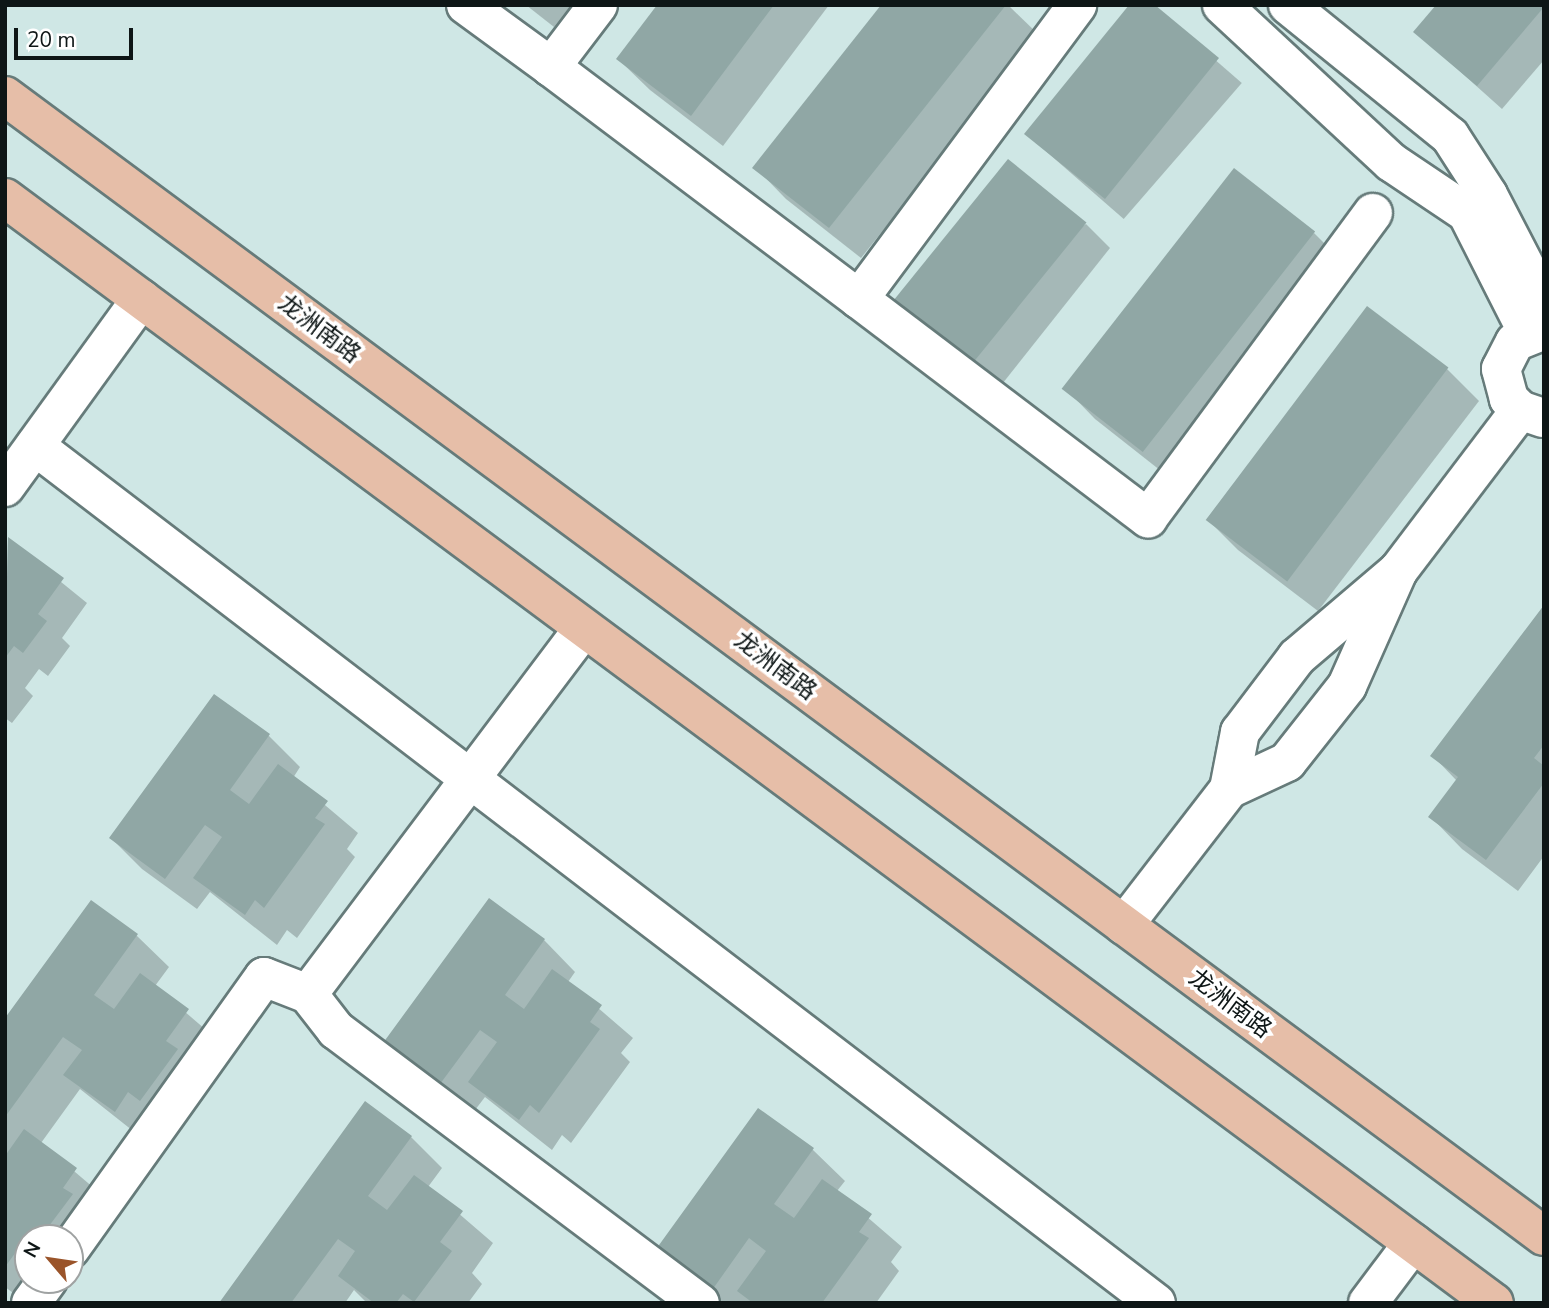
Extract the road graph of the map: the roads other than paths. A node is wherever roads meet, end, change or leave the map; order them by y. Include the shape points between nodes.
1 (466, 5) edge
2 (598, 5) edge
3 (1076, 5) edge
4 (1223, 5) edge
5 (1288, 5) edge
6 (551, 67) junction
7 (5, 96) edge
8 (5, 198) edge
9 (1373, 213) dead end
10 (141, 299) junction
11 (859, 299) junction
12 (1538, 322) edge
13 (1532, 414) edge
14 (35, 446) junction
15 (5, 487) edge
16 (1398, 571) junction
17 (584, 628) junction
18 (471, 779) junction
19 (1230, 789) junction
20 (1124, 925) junction
21 (308, 994) junction
22 (84, 1229) edge
23 (1544, 1236) edge
24 (1413, 1243) junction
25 (700, 1303) edge
26 (1156, 1303) edge
27 (1367, 1303) edge
28 (1494, 1303) edge

1 - 6 street
2 - 6 street
3 - 11 street
4 - 12 street via 1391,162 1467,213
5 - 12 street via 1450,136 1488,195
6 - 11 street
7 - 20 main road, 龙洲南路
8 - 10 main road
9 - 11 street via 1148,518
10 - 14 street
10 - 17 main road
12 - 13 street via 1506,354 1501,369 1502,385
13 - 16 street
14 - 15 street
14 - 18 street
16 - 19 street via 1297,657 1240,732
16 - 19 street via 1338,697 1287,762
17 - 18 street
17 - 24 main road
18 - 21 street
18 - 26 street
19 - 20 street
20 - 23 main road, 龙洲南路
21 - 22 street via 264,977
21 - 25 street via 336,1030
24 - 27 street
24 - 28 main road

